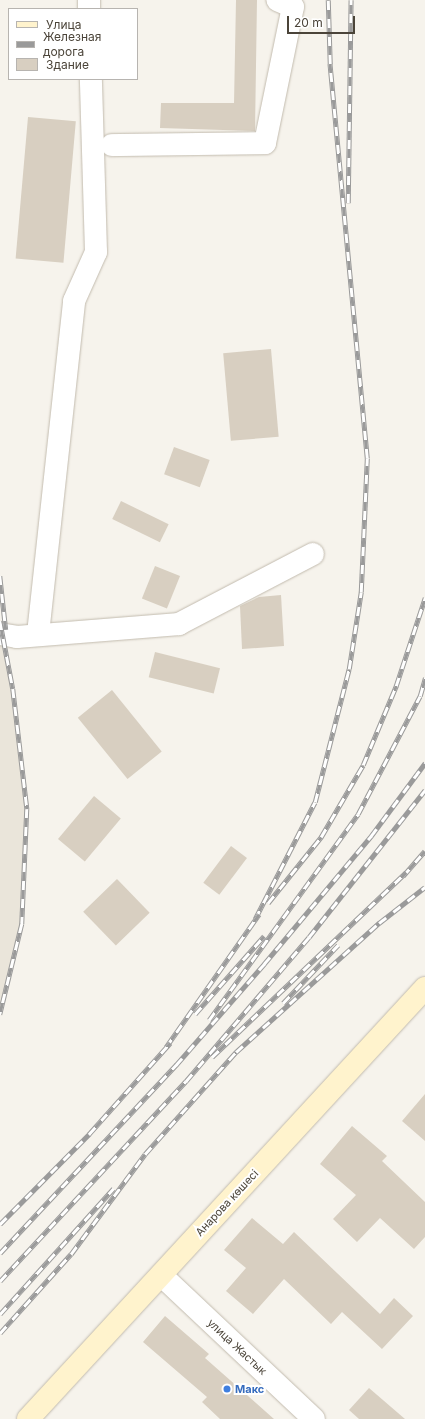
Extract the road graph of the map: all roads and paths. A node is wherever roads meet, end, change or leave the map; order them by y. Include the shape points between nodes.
1 (277, 0) edge
2 (91, 80) edge
3 (112, 145) dead end
4 (313, 554) dead end
5 (0, 634) edge
6 (38, 634) junction
7 (425, 988) edge
8 (161, 1275) junction
9 (28, 1419) edge
10 (314, 1419) edge

1 - 3 street via 293,7 265,143
2 - 6 street via 96,252 74,301
4 - 6 street via 180,624
5 - 6 street via 17,637
7 - 8 street, Анарова көшесі
8 - 9 street, Анарова көшесі
8 - 10 street, улица Жастык

